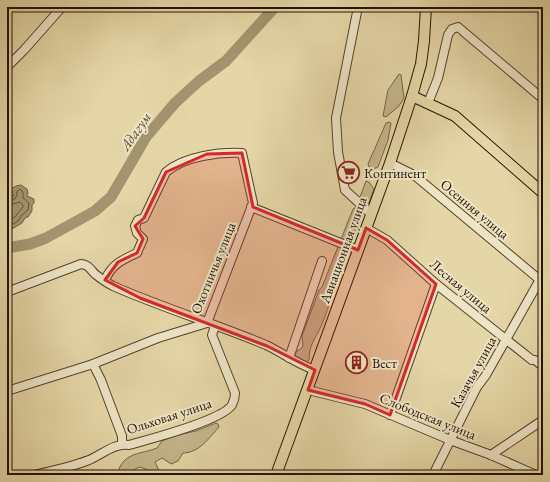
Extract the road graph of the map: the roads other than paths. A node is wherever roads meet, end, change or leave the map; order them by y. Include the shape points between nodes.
1 (62, 7) edge
2 (358, 7) edge
3 (426, 7) edge
4 (540, 7) edge
5 (543, 9) edge
6 (7, 67) edge
7 (412, 96) junction
8 (543, 99) edge
9 (428, 103) junction
10 (390, 163) junction
11 (543, 193) edge
12 (251, 206) junction
13 (371, 214) junction
14 (366, 228) junction
15 (358, 250) junction
16 (322, 261) dead end
17 (542, 277) edge
18 (105, 280) junction
19 (436, 284) junction
20 (7, 292) edge
21 (211, 325) junction
22 (506, 340) junction
23 (289, 358) junction
24 (93, 364) junction
25 (540, 364) dead end
26 (315, 370) junction
27 (308, 390) junction
28 (7, 391) edge
29 (390, 415) junction
30 (543, 420) edge
31 (450, 440) junction
32 (122, 444) junction
33 (491, 455) junction
34 (34, 475) edge
35 (276, 475) edge
36 (433, 475) edge
37 (536, 475) edge

1 - 6 street
2 - 13 street via 336,118 338,152 345,190
3 - 7 main road, Авиационная улица via 421,64
4 - 5 street
7 - 9 main road
7 - 10 main road, Авиационная улица
8 - 9 street via 458,27 452,28 448,35 438,78
9 - 11 main road via 456,116
10 - 13 main road, Авиационная улица
10 - 17 street, Осенняя улица via 414,176
12 - 15 street
12 - 18 street, Охотничья улица via 253,203 242,153 208,154 172,167 166,172 144,218 138,220 135,226 143,239 137,253 118,262 109,271
12 - 21 street, Охотничья улица
13 - 14 main road, Авиационная улица
14 - 15 main road, Авиационная улица
14 - 19 street, Лесная улица via 387,240
15 - 26 main road, Авиационная улица
16 - 23 street
17 - 22 street, Казачья улица
18 - 20 street via 86,264 81,264
18 - 21 street via 110,285 140,298
19 - 22 street, Лесная улица
19 - 29 street
21 - 23 street via 267,346
21 - 24 street, Охотничья улица via 158,338
21 - 32 street, Ольховая улица via 212,335 235,393 231,406 199,423 129,445
22 - 25 street, Лесная улица
22 - 31 street, Казачья улица via 477,387
23 - 26 street
24 - 28 street, Охотничья улица
24 - 32 street via 122,436
26 - 27 main road, Авиационная улица
27 - 29 street, Слободская улица via 364,404
27 - 35 main road, Авиационная улица
29 - 31 street, Слободская улица
30 - 33 street
31 - 33 street, Слободская улица
31 - 36 street, Казачья улица
32 - 34 street, Ольховая улица via 90,459
33 - 37 street, Слободская улица

